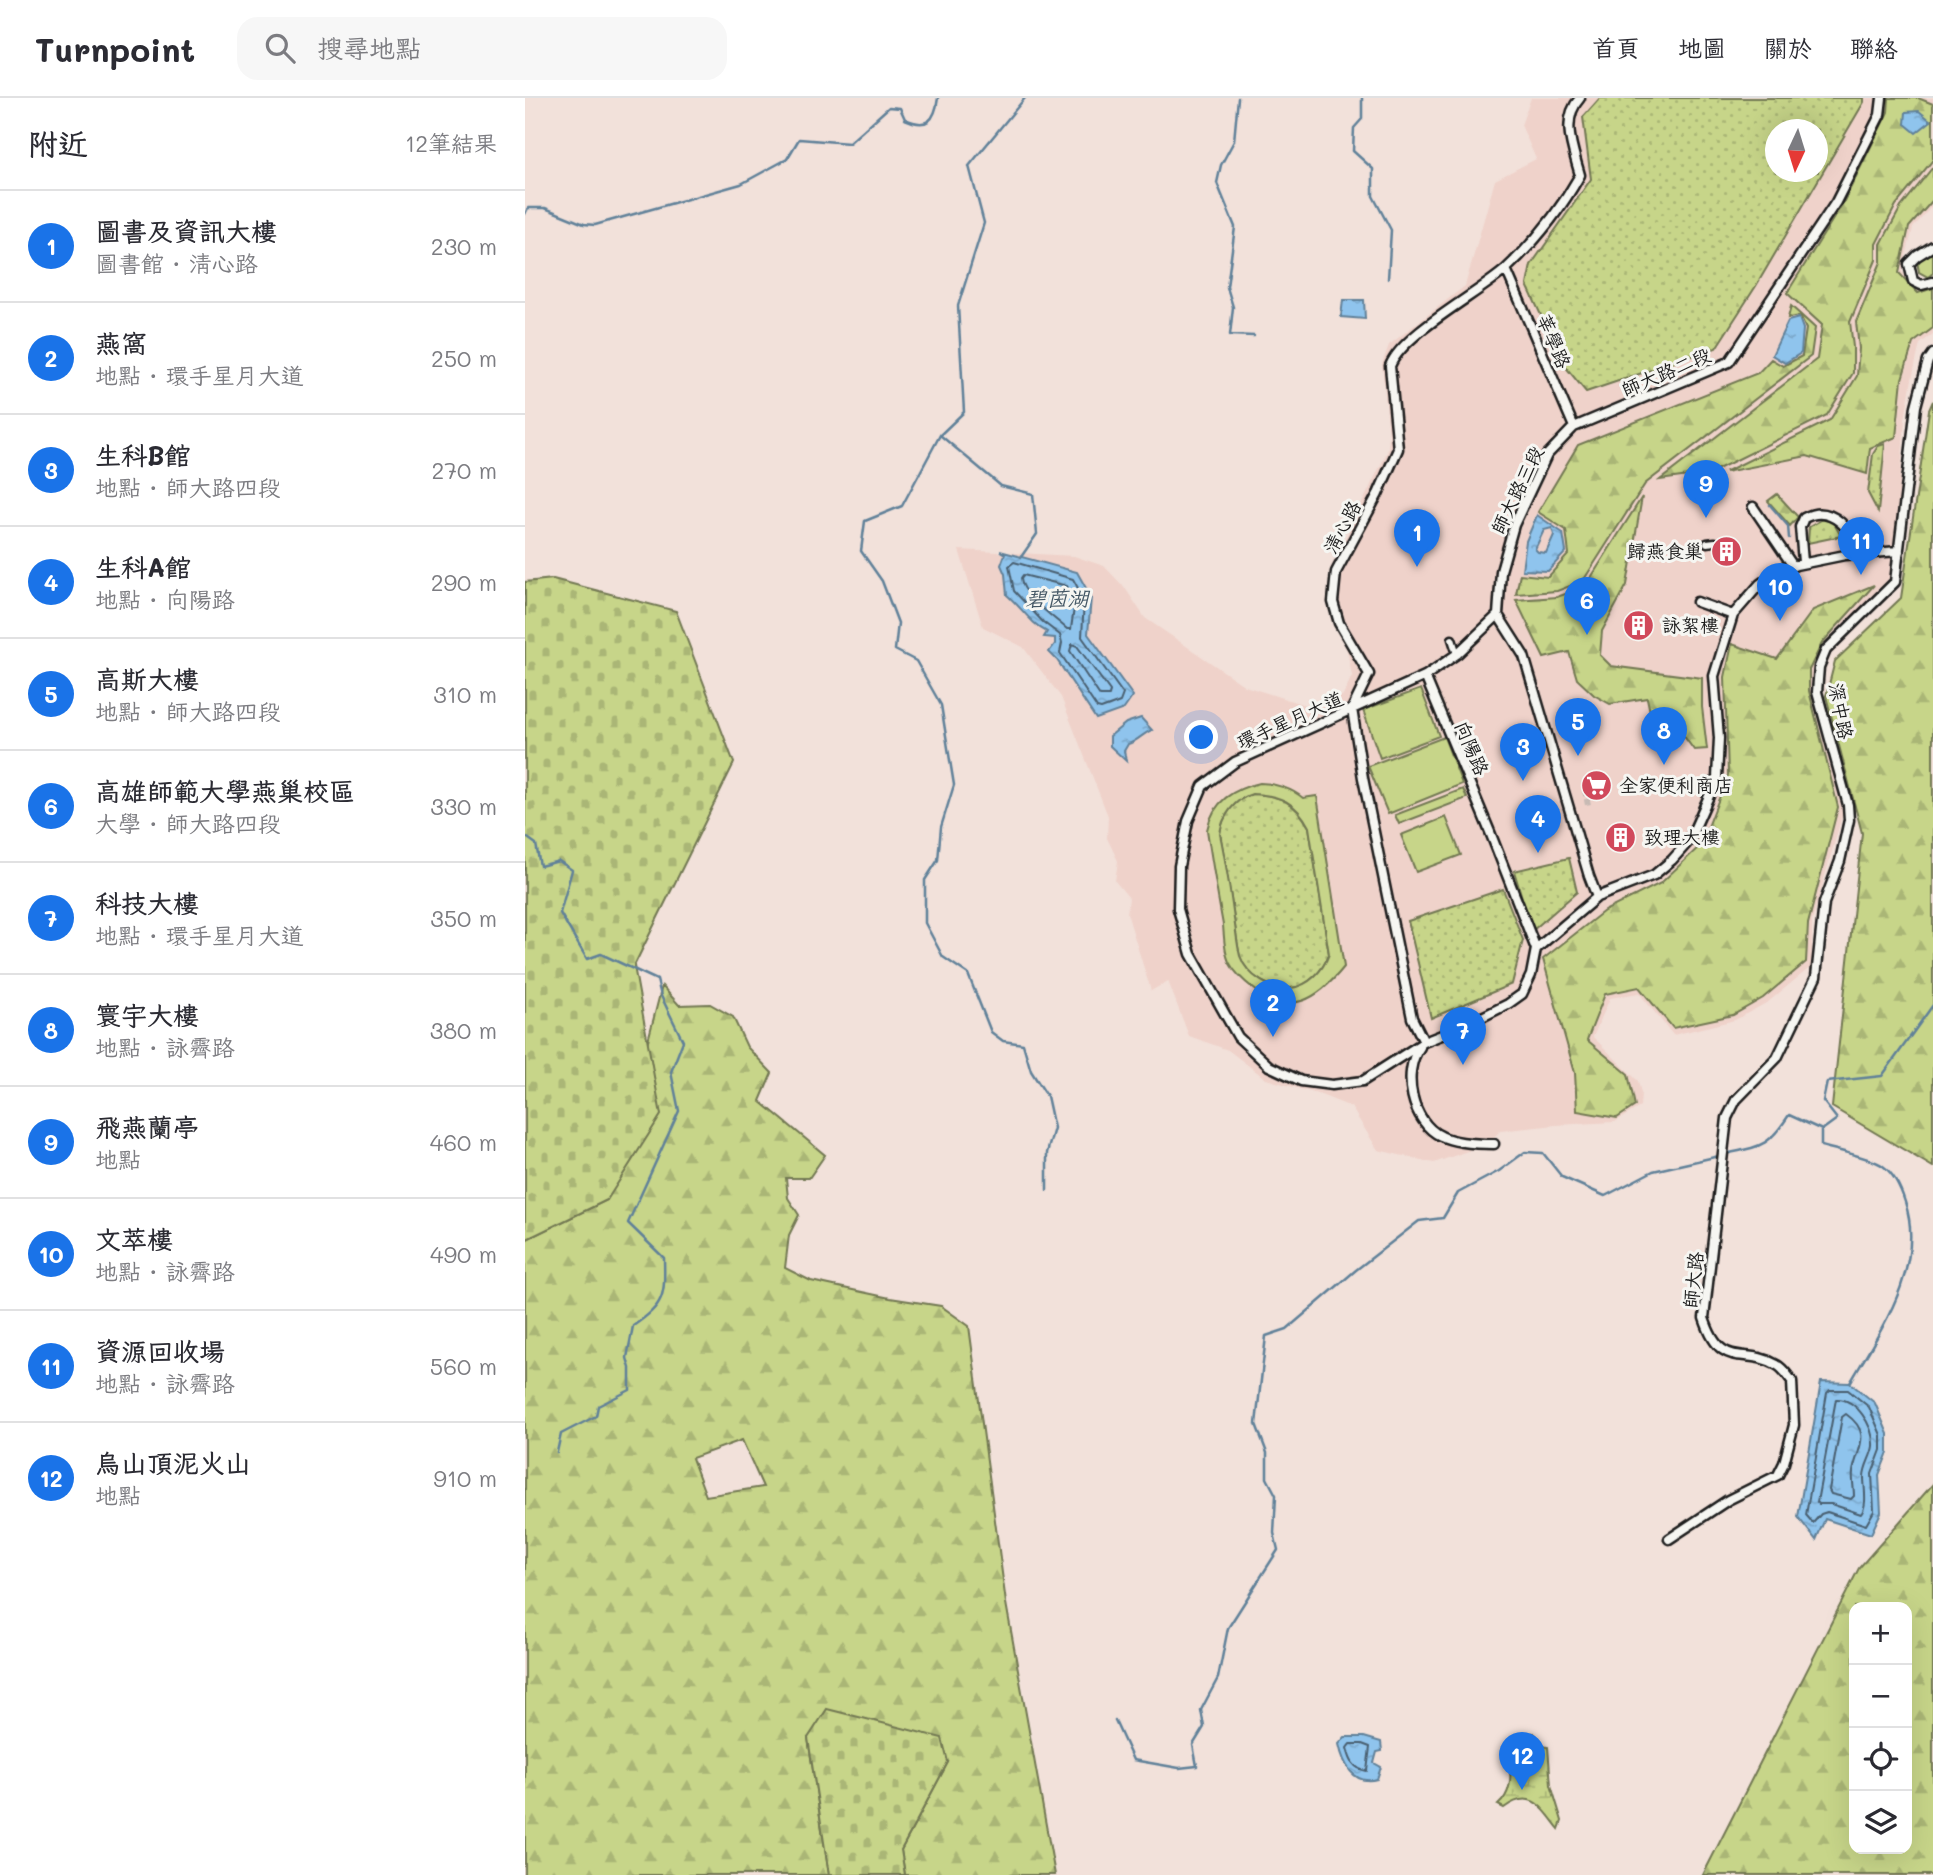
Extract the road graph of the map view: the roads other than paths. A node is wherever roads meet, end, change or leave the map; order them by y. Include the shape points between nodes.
1 (1580, 98) edge
2 (1882, 98) edge
3 (1933, 246) edge
4 (1506, 269) junction
5 (1933, 282) edge
6 (1933, 354) edge
7 (1574, 427) junction
8 (1753, 507) dead end
9 (1897, 552) junction
10 (1864, 554) junction
11 (1803, 562) junction
12 (1794, 566) junction
13 (1697, 602) dead end
14 (1498, 615) junction
15 (1733, 615) junction
16 (1452, 639) dead end
17 (1457, 654) junction
18 (1425, 676) junction
19 (1352, 709) junction
20 (1541, 817) dead end
21 (1542, 826) dead end
22 (1597, 897) junction
23 (1536, 949) junction
24 (1816, 977) joint
25 (1424, 1042) junction
26 (1494, 1144) dead end
27 (1669, 1539) dead end

1 - 4 street, 清心路 via 1568,122 1580,175 1566,199
2 - 7 street, 師大路二段 via 1880,115 1836,202 1730,362
3 - 5 street via 1909,264 1913,281 1921,285
4 - 7 street, 莘學路
4 - 19 street, 清心路 via 1412,340 1390,366 1398,449 1336,572 1333,601 1339,623 1369,674
6 - 9 street, 深中路 via 1916,405
7 - 14 street, 師大路三段 via 1547,455 1514,525 1501,571
8 - 12 street
9 - 10 street
9 - 24 street, 深中路 via 1895,582 1826,650 1819,667 1817,692 1849,820 1840,861 1823,903
10 - 11 street
10 - 11 street via 1850,531 1835,518 1819,514 1804,518 1800,527
11 - 12 street
12 - 15 street via 1760,584
13 - 15 street
14 - 17 street, 環手星月大道
14 - 22 street via 1524,656
15 - 22 street via 1714,676 1717,778 1689,841 1654,875
16 - 17 street
17 - 18 street, 環手星月大道
18 - 19 street, 環手星月大道
18 - 23 street, 向陽路
19 - 25 street via 1412,1018
19 - 25 street, 環手星月大道 via 1235,762 1203,786 1188,821 1179,866 1178,909 1191,954 1238,1037 1269,1066 1301,1081 1332,1085 1363,1081
20 - 21 street
22 - 23 street
23 - 25 street, 環手星月大道 via 1522,994
24 - 27 street, 師大路 via 1777,1058 1736,1100 1727,1118 1704,1318 1718,1346 1732,1355 1777,1365 1793,1381 1794,1425 1778,1475 1728,1500
25 - 26 street via 1413,1060 1409,1086 1425,1126 1442,1137

